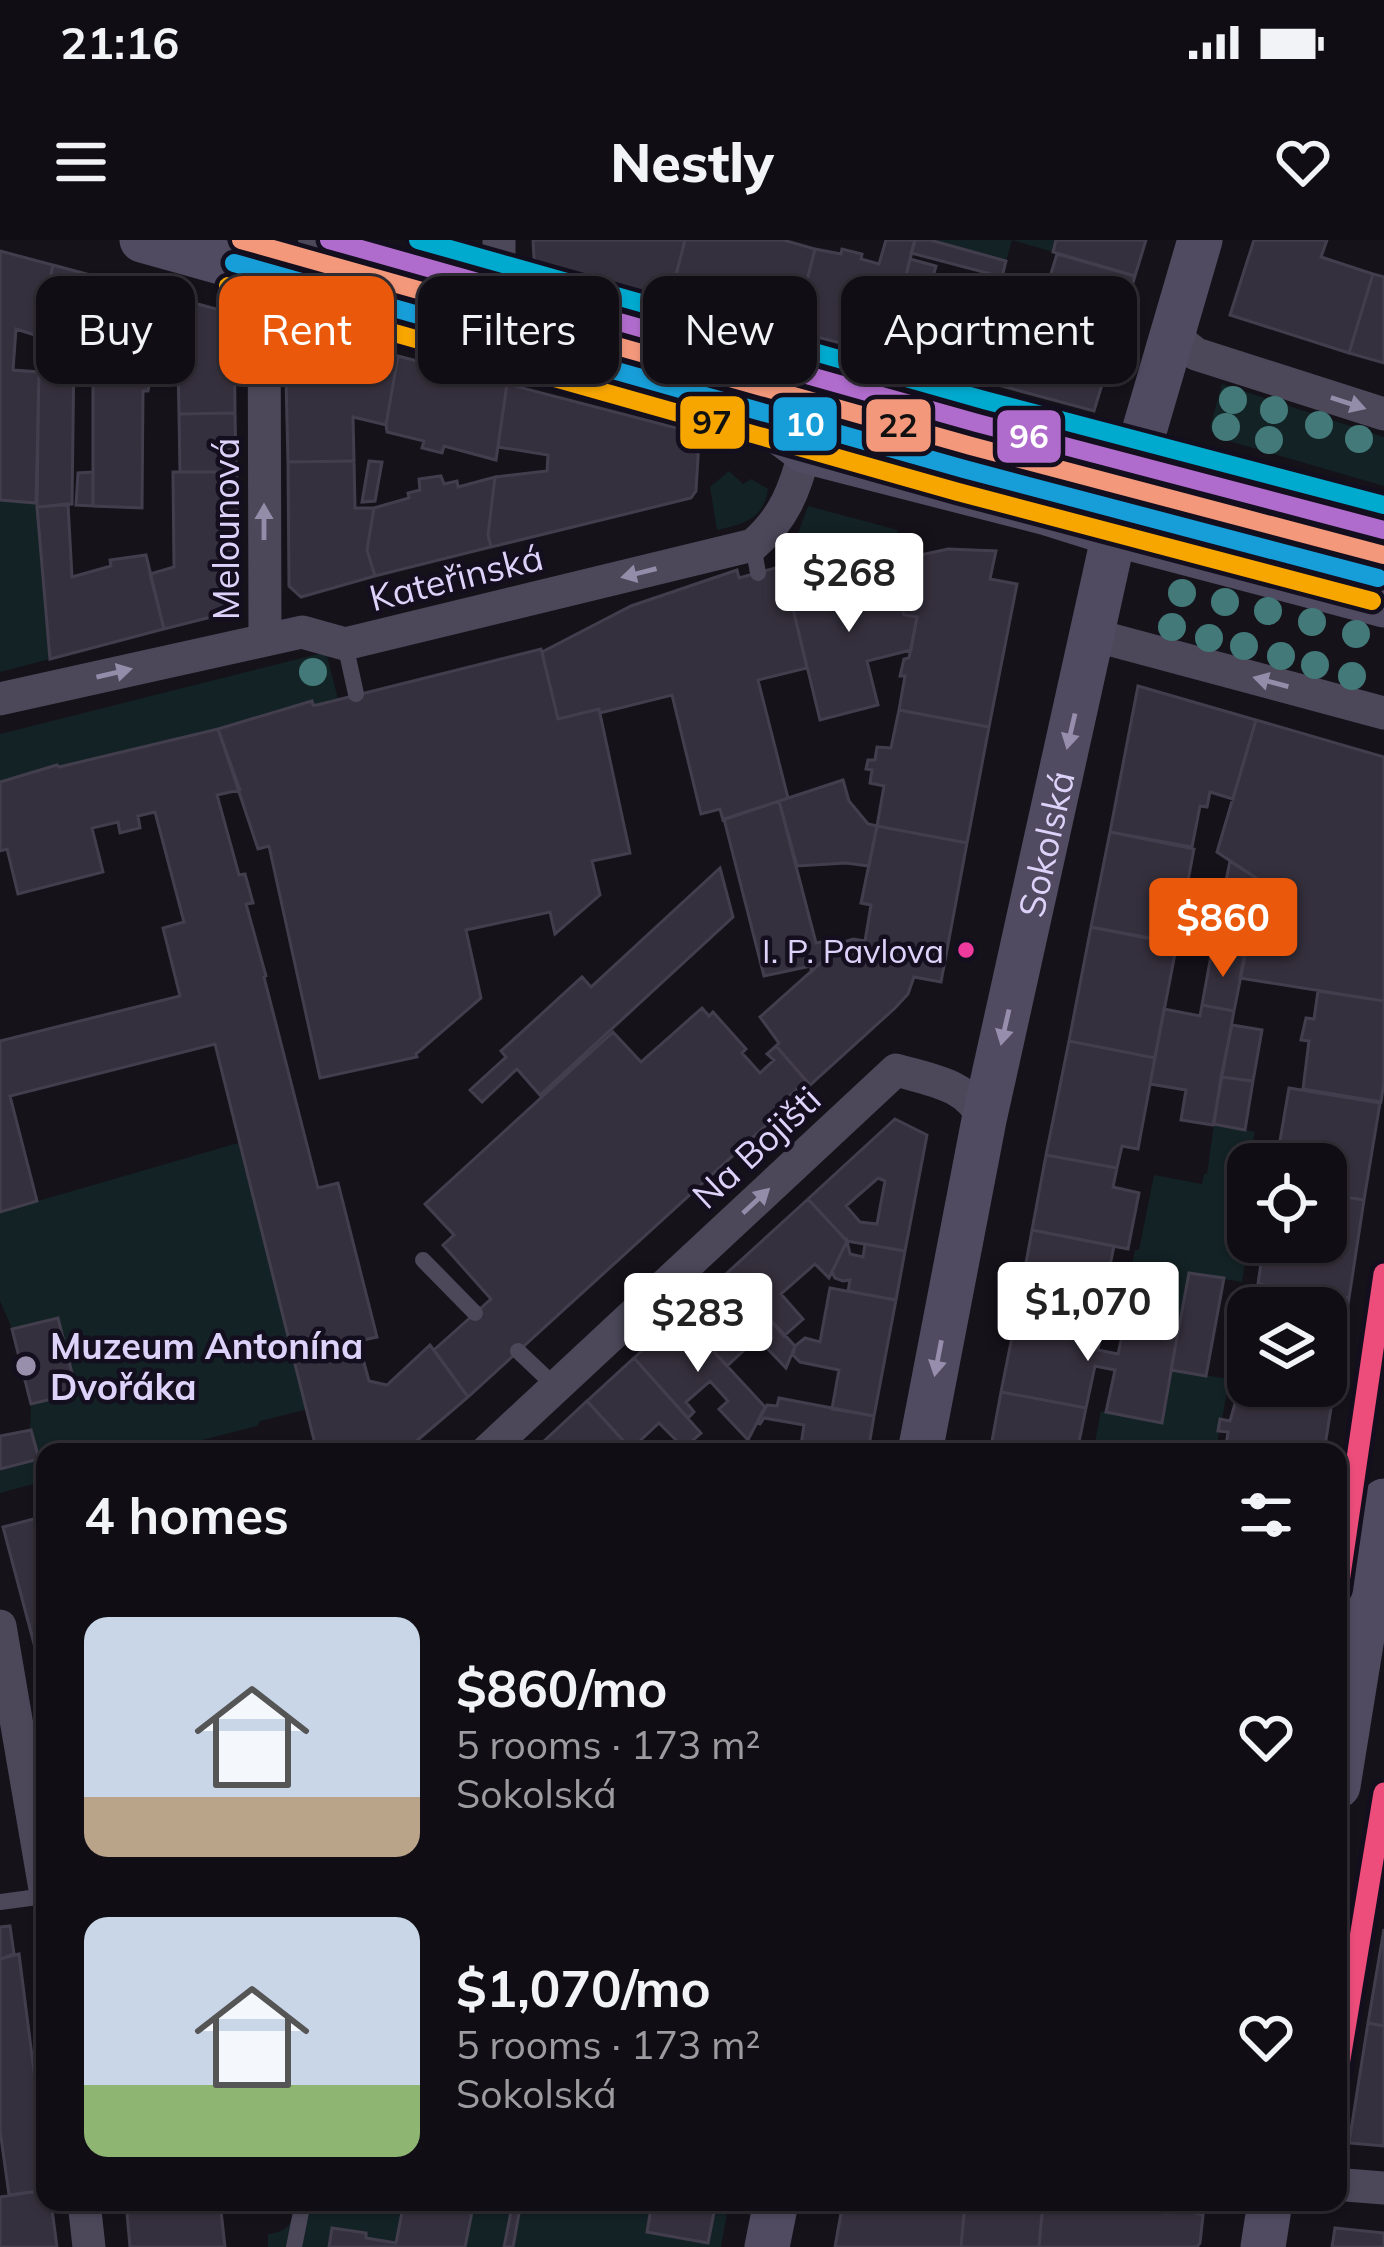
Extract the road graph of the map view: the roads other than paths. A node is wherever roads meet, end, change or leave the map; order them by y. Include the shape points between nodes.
1 (142, 240) edge
2 (306, 240) edge
3 (499, 240) edge
4 (1200, 240) edge
5 (263, 274) junction
6 (433, 276) edge
7 (497, 276) edge
8 (410, 316) junction
9 (418, 316) edge
10 (1176, 320) junction
11 (619, 329) edge
12 (1384, 414) edge
13 (805, 451) junction
14 (1148, 480) junction
15 (1114, 534) junction
16 (1384, 545) edge
17 (1384, 605) edge
18 (265, 639) junction
19 (345, 644) junction
20 (1089, 650) junction
21 (356, 694) dead end
22 (0, 699) edge
23 (1384, 713) edge
24 (984, 1120) junction
25 (423, 1260) dead end
26 (475, 1313) dead end
27 (518, 1351) dead end
28 (556, 1387) junction
29 (495, 1443) edge
30 (922, 1443) edge
31 (1384, 1501) edge
32 (0, 1626) edge
33 (1359, 1679) edge
34 (1347, 1740) edge
35 (36, 1815) edge
36 (36, 1895) edge
37 (0, 1902) edge
38 (1347, 2185) edge
39 (1384, 2188) edge
40 (85, 2211) edge
41 (301, 2211) edge
42 (774, 2211) edge
43 (1268, 2211) edge
44 (89, 2247) edge
45 (294, 2247) edge
46 (767, 2247) edge
47 (1262, 2247) edge

1 - 5 main road
2 - 6 lane
3 - 7 street
4 - 10 main road, Sokolská
5 - 8 main road
18 -> 5 street, Melounová
8 - 9 street
8 - 13 main road via 734,405
10 -> 12 street via 1182,343 1196,354
10 - 14 main road, Sokolská
11 - 14 lane
13 - 15 main road
13 -> 19 street, Kateřinská via 794,493 755,559
14 - 15 main road, Sokolská
14 - 16 lane
15 - 17 main road
15 - 20 main road, Sokolská
18 - 19 street, Kateřinská via 302,632
22 -> 18 street, Kateřinská
19 - 21 lane
23 -> 20 street via 1112,640
20 -> 24 main road, Sokolská
28 -> 24 street, Na Bojišti via 896,1070 958,1089
24 -> 30 main road, Sokolská
25 - 26 lane
27 - 28 lane
28 - 29 street, Na Bojišti
31 - 33 main road
32 - 35 street
33 - 34 main road
36 - 37 lane
38 - 39 street
40 - 44 street
41 - 45 lane
42 - 46 main road
43 - 47 main road

